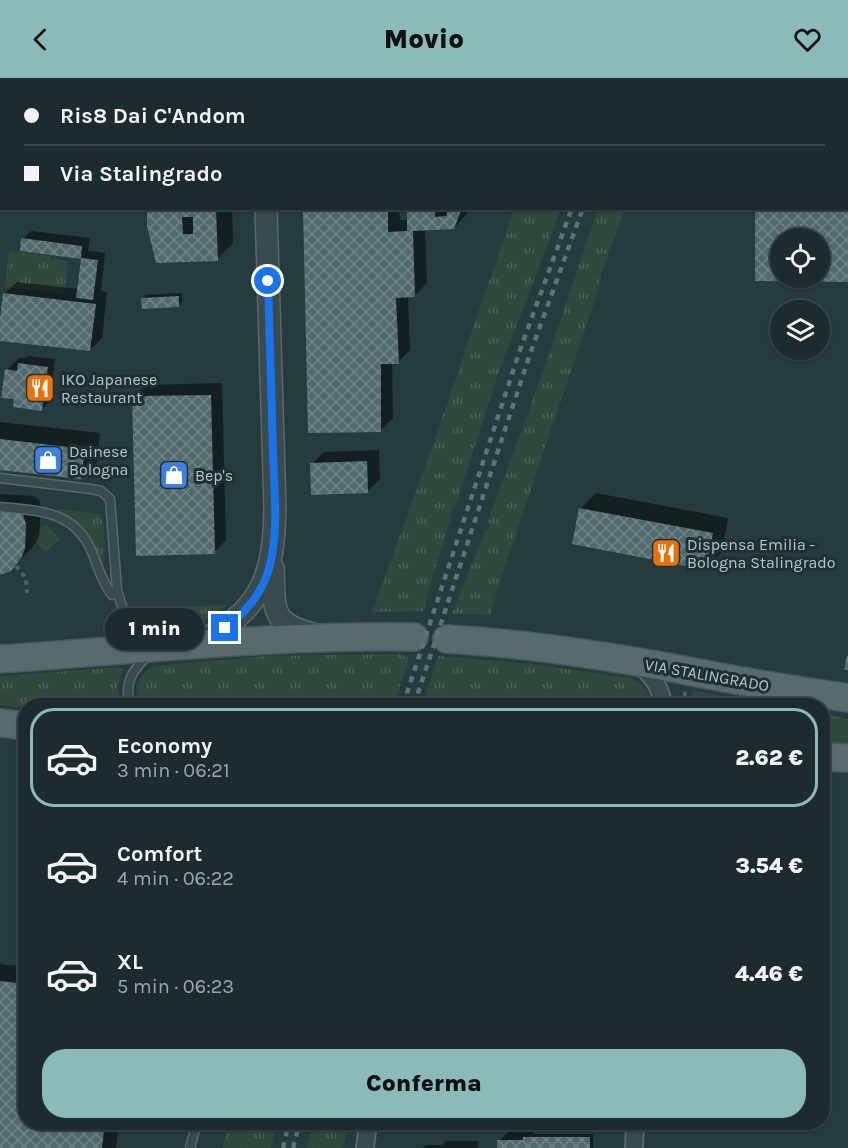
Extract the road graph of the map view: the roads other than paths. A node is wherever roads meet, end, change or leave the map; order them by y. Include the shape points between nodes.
1 (266, 210) edge
2 (0, 478) edge
3 (0, 507) edge
4 (272, 552) junction
5 (112, 595) dead end
6 (329, 637) junction
7 (414, 637) dead end
8 (447, 639) dead end
9 (193, 645) junction
10 (145, 649) junction
11 (0, 659) edge
12 (637, 663) junction
13 (128, 698) edge
14 (662, 698) edge
15 (848, 698) edge
16 (0, 723) edge
17 (18, 725) edge
18 (830, 758) edge
19 (848, 758) edge
20 (195, 1130) edge
21 (367, 1130) edge
22 (634, 1130) edge
23 (190, 1148) edge
24 (365, 1148) edge
25 (634, 1148) edge

1 - 4 street via 275,507
2 - 10 lane via 91,489 110,499 117,591
3 - 5 lane via 54,515 71,523 87,543
4 - 6 street via 274,598 281,620 291,627
4 - 9 street via 264,582 244,611 225,628
6 - 7 main road
6 - 9 main road
8 - 12 main road, VIA STALINGRADO via 524,645
9 - 10 main road
10 - 11 main road
10 - 13 lane via 130,679
12 - 14 street, VIA STALINGRADO via 654,678
12 - 15 main road, VIA STALINGRADO
16 - 17 main road
18 - 19 main road
20 - 23 lane
21 - 24 street
22 - 25 street

